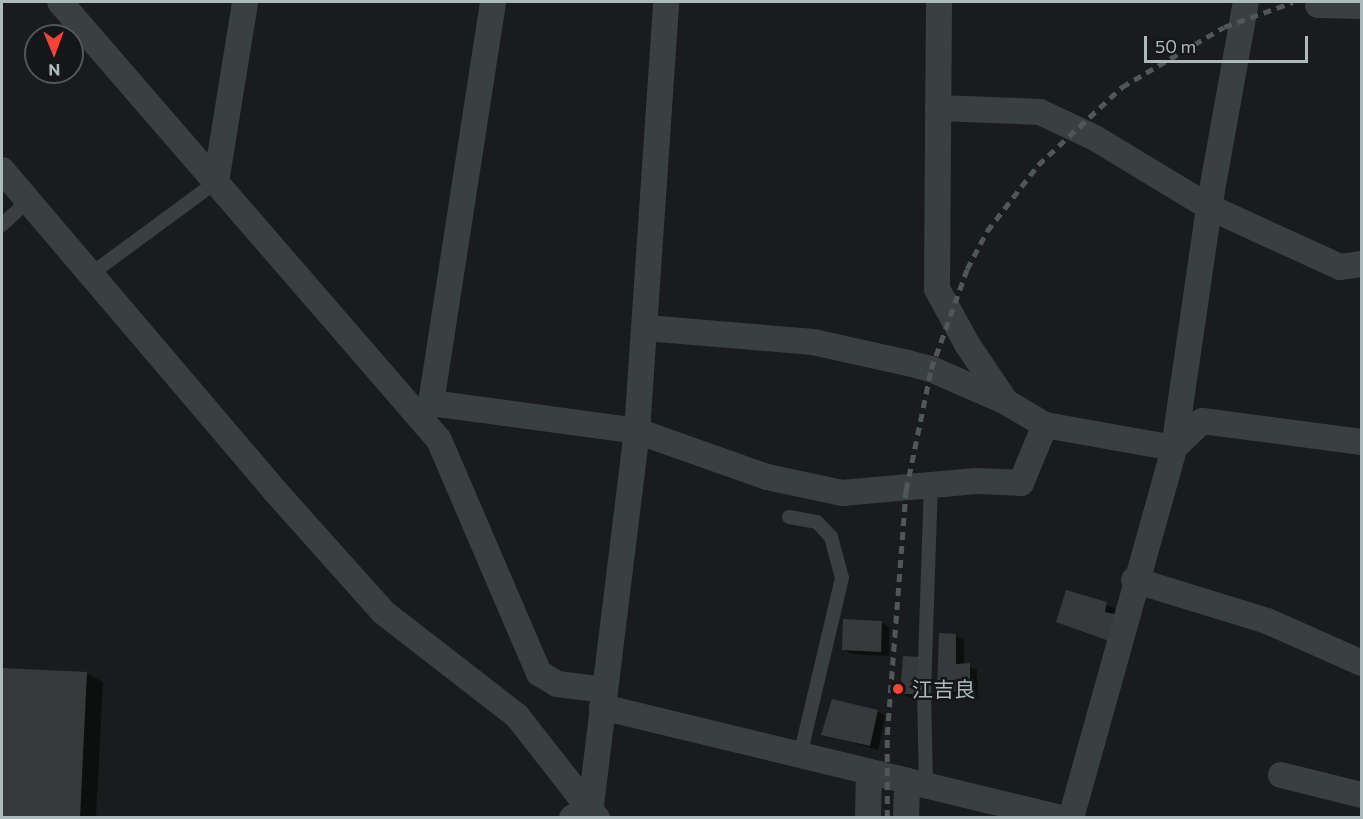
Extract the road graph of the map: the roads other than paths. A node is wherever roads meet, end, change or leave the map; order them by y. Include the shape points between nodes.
1 (60, 2) edge
2 (245, 2) edge
3 (493, 2) edge
4 (666, 2) edge
5 (939, 2) edge
6 (1246, 2) edge
7 (1318, 4) dead end
8 (1362, 6) edge
9 (938, 108) junction
10 (2, 170) edge
11 (216, 182) junction
12 (28, 201) junction
13 (1209, 207) junction
14 (2, 225) edge
15 (1362, 264) edge
16 (91, 274) junction
17 (646, 328) junction
18 (1006, 402) junction
19 (424, 408) junction
20 (1045, 425) junction
21 (637, 431) junction
22 (1362, 442) edge
23 (1174, 448) junction
24 (931, 486) junction
25 (789, 517) dead end
26 (1134, 580) junction
27 (1362, 663) edge
28 (603, 699) junction
29 (800, 755) junction
30 (869, 772) junction
31 (1281, 775) dead end
32 (917, 783) junction
33 (1362, 795) edge
34 (587, 813) edge
35 (868, 818) edge
36 (906, 818) edge
37 (1060, 818) edge
38 (1071, 818) edge

1 - 11 street
2 - 11 street
3 - 19 street
4 - 17 street
5 - 9 street
6 - 13 street
7 - 8 street
9 - 13 street via 1040,112 1095,138
9 - 18 street via 937,289 967,345
10 - 12 street
11 - 16 lane
11 - 19 street
12 - 14 lane
12 - 16 street
13 - 15 street via 1340,267
13 - 23 street
16 - 34 street via 383,612 517,716
17 - 18 street via 813,342 931,369
17 - 21 street
18 - 20 street
19 - 21 street
19 - 28 street via 539,673 557,684
20 - 23 street
20 - 24 street via 1021,483 976,481
21 - 24 street via 767,477 842,493
21 - 28 street
22 - 23 street via 1202,421
23 - 26 street
24 - 32 lane
25 - 29 lane via 817,522 831,537 842,578
26 - 27 street via 1267,621
26 - 38 street
28 - 29 street
28 - 34 street
29 - 30 street
30 - 32 street
30 - 35 street
31 - 33 street
32 - 36 street
32 - 37 street

